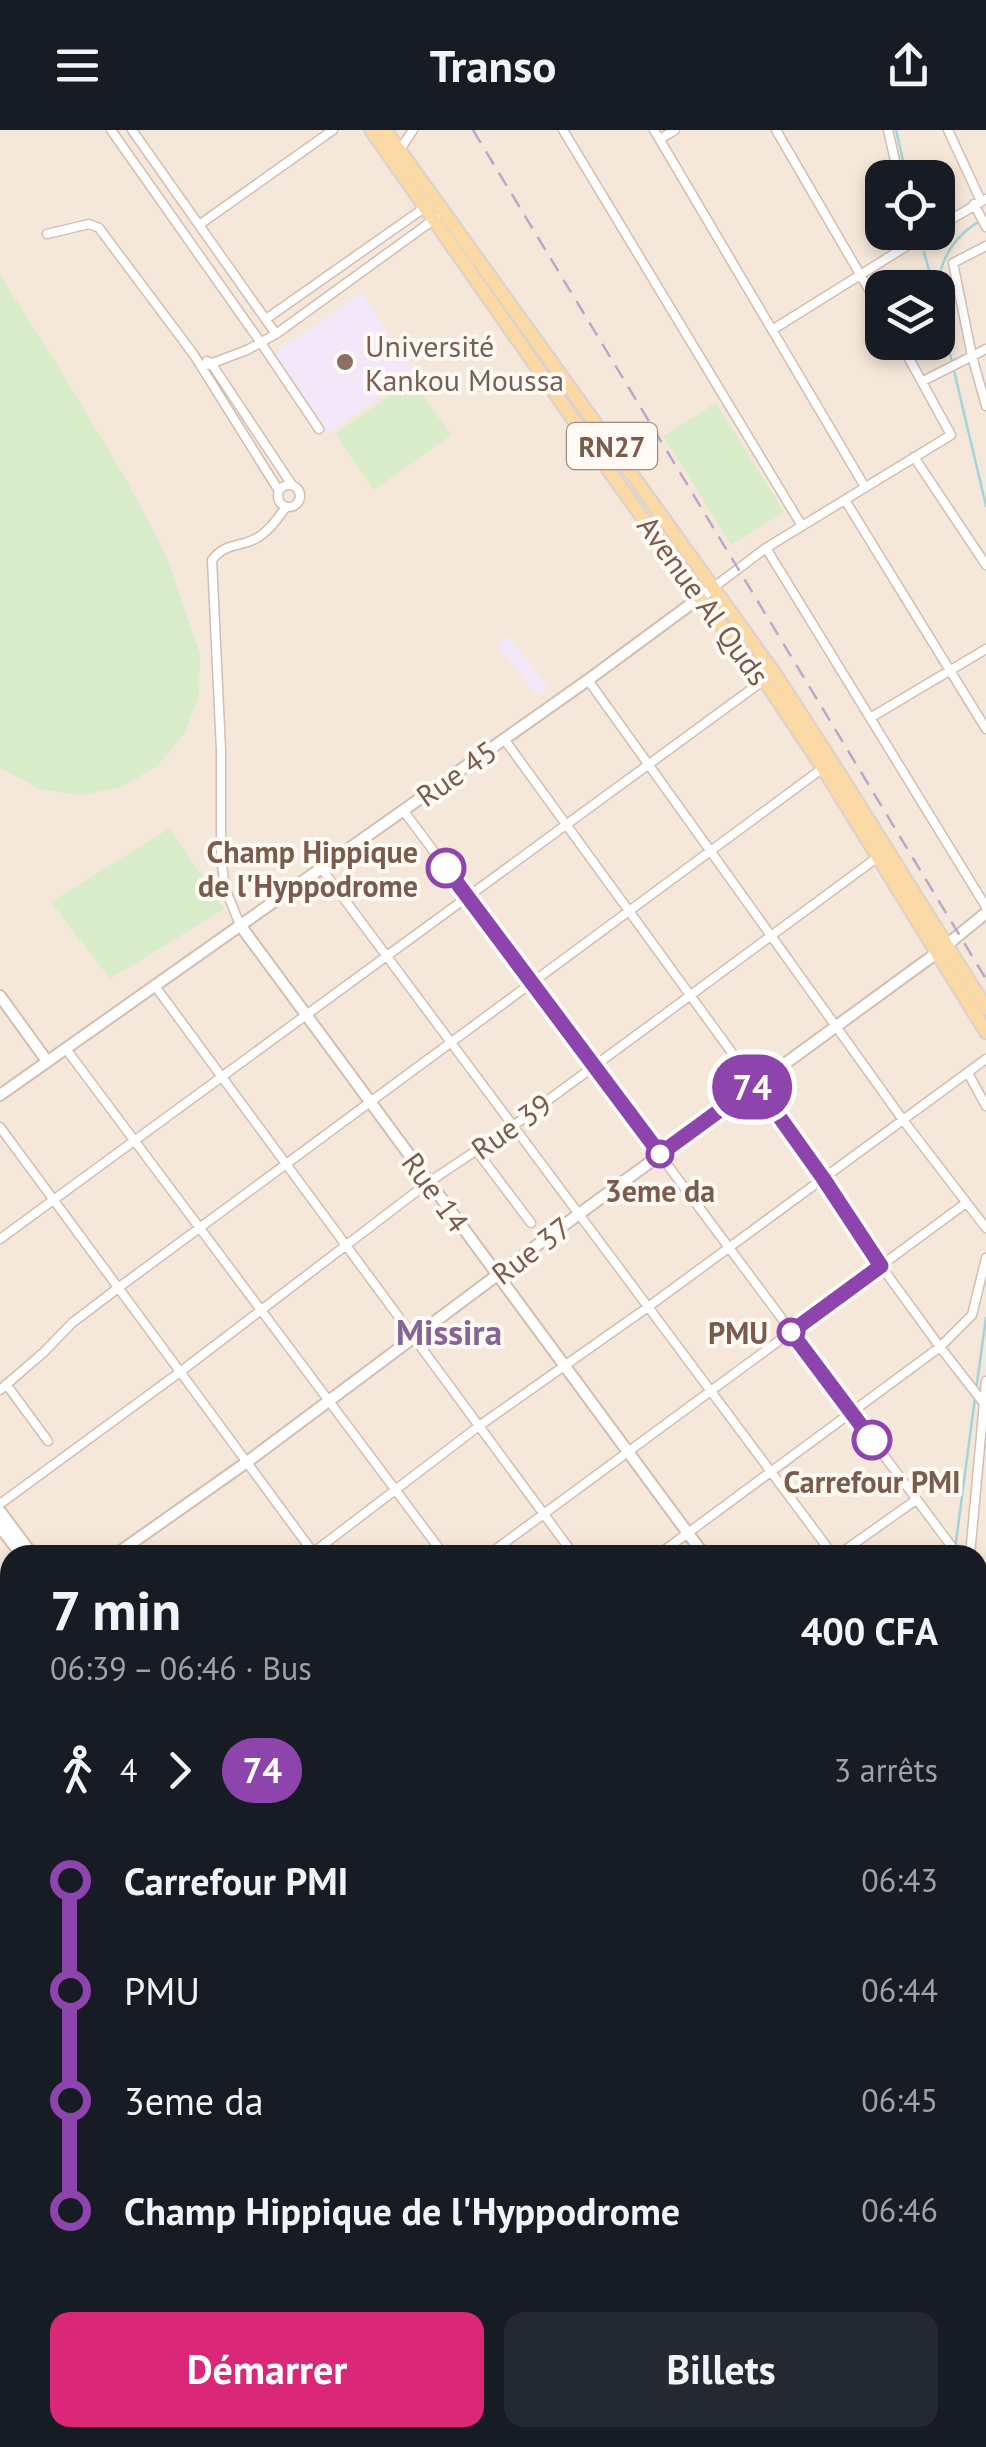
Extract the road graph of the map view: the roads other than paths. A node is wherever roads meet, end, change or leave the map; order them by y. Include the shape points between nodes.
1 (110, 130) edge
2 (132, 130) edge
3 (333, 130) edge
4 (371, 130) edge
5 (385, 130) edge
6 (413, 130) edge
7 (563, 130) edge
8 (654, 130) edge
9 (676, 130) edge
10 (776, 130) edge
11 (888, 130) edge
12 (948, 130) edge
13 (660, 139) junction
14 (399, 150) junction
15 (895, 160) edge
16 (980, 201) edge
17 (435, 210) junction
18 (955, 216) edge
19 (199, 225) junction
20 (986, 227) edge
21 (48, 234) dead end
22 (986, 246) edge
23 (895, 250) edge
24 (861, 275) junction
25 (865, 282) edge
26 (266, 319) junction
27 (772, 330) junction
28 (276, 334) junction
29 (261, 343) junction
30 (986, 350) edge
31 (972, 356) junction
32 (911, 360) edge
33 (207, 365) junction
34 (923, 381) junction
35 (986, 406) edge
36 (318, 429) dead end
37 (914, 457) junction
38 (292, 485) junction
39 (866, 487) junction
40 (279, 491) junction
41 (845, 500) junction
42 (286, 507) junction
43 (802, 526) junction
44 (766, 548) junction
45 (986, 565) edge
46 (714, 587) junction
47 (700, 598) junction
48 (986, 649) edge
49 (950, 670) junction
50 (588, 680) junction
51 (764, 680) junction
52 (870, 718) junction
53 (986, 729) edge
54 (504, 739) junction
55 (648, 764) junction
56 (823, 768) junction
57 (403, 810) junction
58 (567, 824) junction
59 (710, 851) junction
60 (878, 857) junction
61 (322, 868) junction
62 (468, 897) junction
63 (986, 910) edge
64 (630, 911) junction
65 (240, 925) junction
66 (770, 935) junction
67 (942, 948) junction
68 (387, 956) junction
69 (532, 983) junction
70 (155, 986) junction
71 (691, 995) junction
72 (0, 996) edge
73 (986, 1008) edge
74 (306, 1015) junction
75 (837, 1027) junction
76 (986, 1032) edge
77 (451, 1042) junction
78 (66, 1048) junction
79 (986, 1059) edge
80 (47, 1062) junction
81 (594, 1067) junction
82 (968, 1074) junction
83 (222, 1077) junction
84 (756, 1084) junction
85 (0, 1095) edge
86 (370, 1102) junction
87 (986, 1106) edge
88 (902, 1120) junction
89 (513, 1126) junction
90 (0, 1127) edge
91 (135, 1140) junction
92 (476, 1150) junction
93 (660, 1154) junction
94 (286, 1164) junction
95 (823, 1178) junction
96 (429, 1182) junction
97 (54, 1200) junction
98 (966, 1203) junction
99 (579, 1214) junction
100 (530, 1223) dead end
101 (200, 1228) junction
102 (986, 1228) edge
103 (0, 1239) edge
104 (346, 1245) junction
105 (729, 1248) junction
106 (986, 1258) edge
107 (881, 1266) junction
108 (498, 1276) junction
109 (118, 1288) junction
110 (648, 1307) junction
111 (261, 1309) junction
112 (791, 1332) junction
113 (414, 1337) junction
114 (940, 1347) junction
115 (564, 1364) junction
116 (180, 1372) junction
117 (986, 1382) edge
118 (3, 1387) edge
119 (710, 1391) junction
120 (329, 1401) junction
121 (984, 1404) edge
122 (851, 1412) junction
123 (479, 1426) junction
124 (48, 1441) dead end
125 (628, 1452) junction
126 (247, 1462) junction
127 (770, 1472) junction
128 (395, 1489) junction
129 (916, 1500) junction
130 (0, 1504) edge
131 (0, 1512) edge
132 (544, 1514) junction
133 (688, 1533) junction
134 (25, 1545) edge
135 (128, 1545) edge
136 (307, 1545) edge
137 (324, 1545) edge
138 (437, 1545) edge
139 (502, 1545) edge
140 (567, 1545) edge
141 (672, 1545) edge
142 (697, 1545) edge
143 (827, 1545) edge
144 (850, 1545) edge
145 (950, 1545) edge
146 (971, 1545) edge

1 - 29 street
2 - 19 street
3 - 19 street
4 - 17 main road, Avenue Al Quds / RN27
5 - 14 main road, Avenue Al Quds / RN27
6 - 14 street
7 - 43 street
8 - 13 street
9 - 13 street
10 - 24 street
11 - 15 street
12 - 16 street
13 - 27 street
14 - 17 main road, Avenue Al Quds / RN27
16 - 18 street
16 - 20 street
17 - 26 street
17 - 28 street
17 - 46 main road, Avenue Al Quds / RN27
17 - 47 main road, Avenue Al Quds / RN27
19 - 26 street
21 - 33 street via 89,224 99,228
22 - 31 street via 953,262
23 - 24 street
24 - 25 street
24 - 27 street
26 - 28 street
27 - 39 street
28 - 29 street
29 - 33 street
29 - 36 street
30 - 31 street
31 - 34 street
31 - 35 street
32 - 34 street
33 - 38 street
33 - 40 street
34 - 37 street via 951,435
37 - 39 street
37 - 45 street
38 - 40 street
38 - 42 street via 300,496
39 - 41 street
40 - 42 street
41 - 43 street
41 - 49 street
42 - 65 street via 256,539 220,550 212,560 221,856
43 - 44 street
44 - 46 street
44 - 52 street
46 - 47 street, Rue 45
46 - 67 main road, Avenue Al Quds / RN27 via 824,749
47 - 50 street, Rue 45
47 - 51 main road, Avenue Al Quds / RN27
48 - 49 street
49 - 52 street
49 - 53 street
50 - 54 street, Rue 45
50 - 55 street
51 - 55 street
51 - 56 main road, Avenue Al Quds / RN27
52 - 63 street
54 - 57 street, Rue 45
54 - 58 street
55 - 58 street
55 - 59 street
56 - 59 street
56 - 60 main road, Avenue Al Quds / RN27
57 - 61 street, Rue 45
57 - 62 street
58 - 62 street
58 - 64 street
59 - 64 street
59 - 66 street
60 - 66 street, Rue 39
60 - 67 main road, Avenue Al Quds / RN27
61 - 65 street, Rue 45
61 - 68 street
62 - 68 street
62 - 69 street
63 - 67 street, Rue 37
64 - 69 street
64 - 71 street
65 - 70 street, Rue 45
65 - 74 street, Rue 14
66 - 71 street, Rue 39
66 - 75 street
67 - 73 main road, Avenue Al Quds / RN27
67 - 75 street, Rue 37
67 - 76 main road, Avenue Al Quds / RN27
68 - 74 street
68 - 77 street
69 - 77 street
69 - 81 street
70 - 78 street, Rue 45
70 - 83 street
71 - 81 street, Rue 39
71 - 84 street
72 - 80 street
74 - 83 street
74 - 86 street, Rue 14
75 - 84 street, Rue 37
75 - 88 street
77 - 86 street
77 - 89 street
78 - 80 street, Rue 45
78 - 91 street
79 - 82 street
80 - 85 street, Rue 45
81 - 89 street, Rue 39
81 - 93 street
82 - 87 street
82 - 88 street
83 - 91 street
83 - 94 street
84 - 93 street, Rue 37
84 - 95 street
86 - 94 street
86 - 96 street, Rue 14
88 - 95 street
88 - 98 street
89 - 92 street, Rue 39
89 - 99 street
90 - 97 street
91 - 97 street
91 - 101 street
92 - 96 street, Rue 39
92 - 100 street
93 - 99 street, Rue 37
93 - 105 street
94 - 101 street
94 - 104 street
95 - 105 street
95 - 107 street
96 - 104 street, Rue 39
96 - 108 street, Rue 14
97 - 103 street
97 - 109 street
98 - 102 street
98 - 107 street
99 - 108 street, Rue 37
99 - 110 street
101 - 109 street
101 - 111 street
104 - 111 street, Rue 39
104 - 113 street
105 - 110 street
105 - 112 street
106 - 114 street via 972,1316
107 - 112 street
107 - 114 street
108 - 113 street, Rue 37
108 - 115 street, Rue 14
109 - 116 street
109 - 118 street
110 - 115 street
110 - 119 street
111 - 116 street, Rue 39
111 - 120 street
112 - 119 street
112 - 122 street
113 - 120 street, Rue 37
113 - 123 street
114 - 121 street
114 - 122 street
115 - 123 street
115 - 125 street, Rue 14
116 - 126 street
116 - 130 street, Rue 39
117 - 121 street
118 - 124 street
119 - 125 street
119 - 127 street
120 - 126 street, Rue 37
120 - 128 street
121 - 146 street
122 - 127 street
122 - 129 street
123 - 128 street
123 - 132 street
125 - 132 street
125 - 133 street, Rue 14
126 - 135 street, Rue 37
126 - 136 street
127 - 133 street
127 - 143 street
128 - 137 street
128 - 138 street
129 - 144 street
129 - 145 street
131 - 134 main road
132 - 139 street
132 - 140 street
133 - 141 street
133 - 142 street, Rue 14

